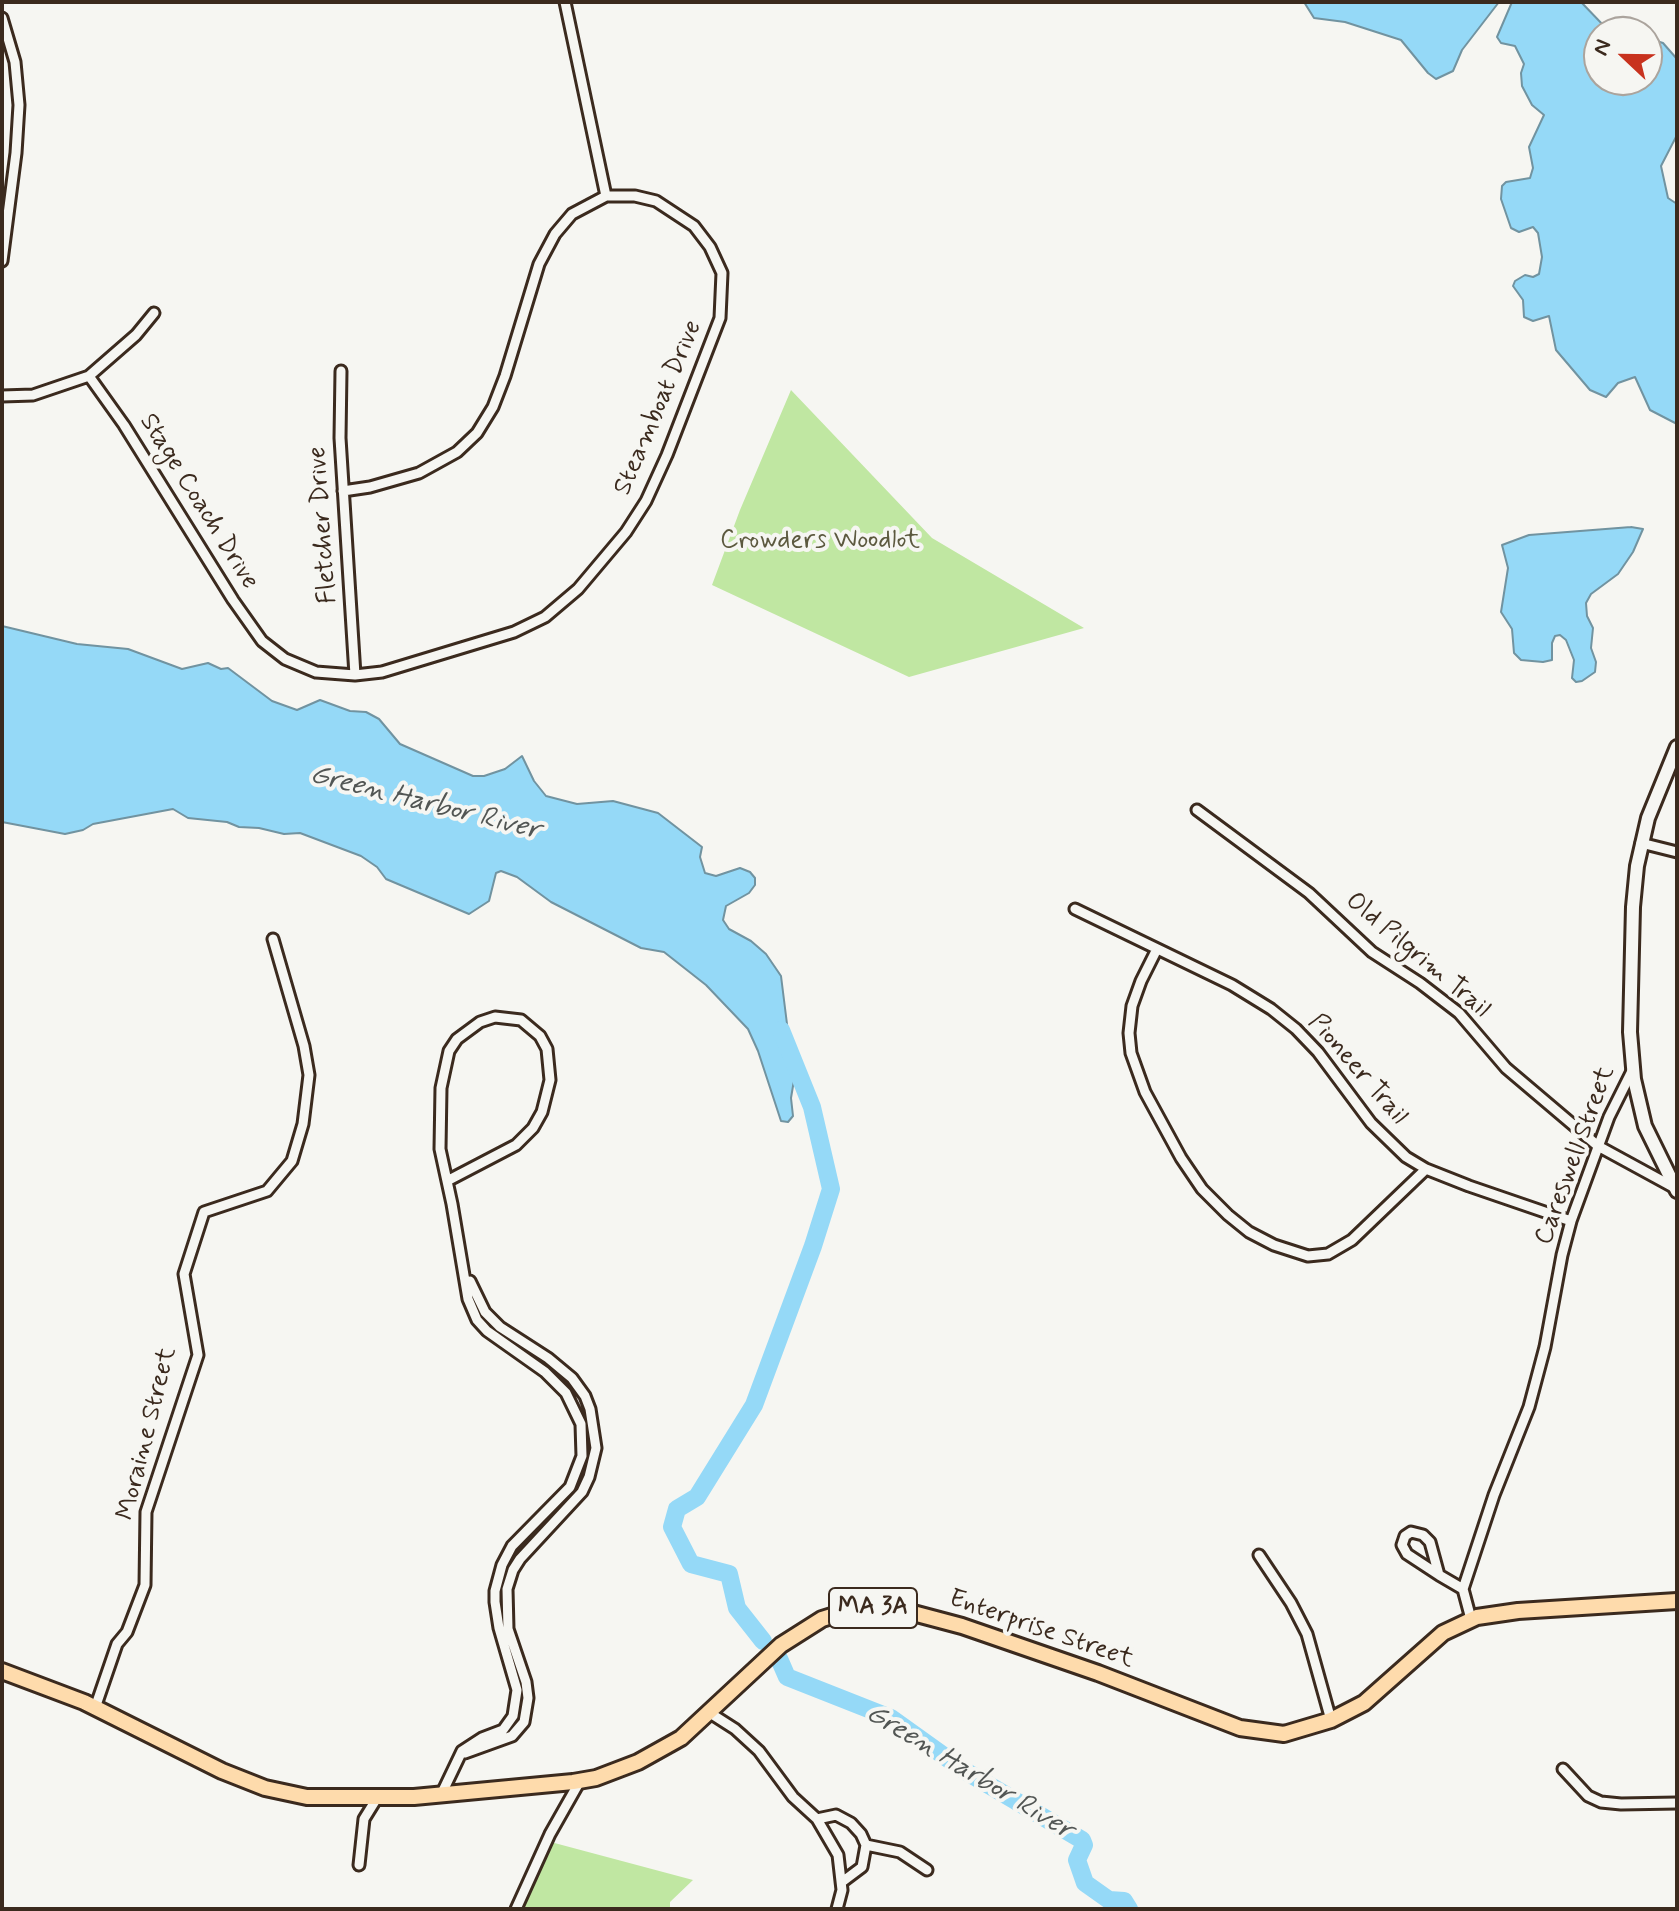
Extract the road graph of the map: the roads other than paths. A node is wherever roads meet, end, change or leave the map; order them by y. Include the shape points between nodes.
1 (565, 2) edge
2 (2, 18) edge
3 (606, 196) junction
4 (2, 261) edge
5 (154, 313) dead end
6 (341, 371) dead end
7 (89, 376) junction
8 (2, 396) edge
9 (343, 491) junction
10 (355, 675) junction
11 (1677, 747) edge
12 (1197, 810) dead end
13 (1641, 843) junction
14 (1677, 852) edge
15 (1075, 909) dead end
16 (273, 939) dead end
17 (1157, 949) junction
18 (1633, 1069) junction
19 (1598, 1146) junction
20 (1426, 1169) junction
21 (447, 1181) junction
22 (1676, 1190) edge
23 (1571, 1221) junction
24 (459, 1243) junction
25 (510, 1333) junction
26 (500, 1342) junction
27 (591, 1414) junction
28 (579, 1417) junction
29 (555, 1505) junction
30 (563, 1514) junction
31 (1259, 1555) dead end
32 (502, 1565) junction
33 (513, 1570) junction
34 (1439, 1575) junction
35 (1463, 1589) junction
36 (1677, 1601) edge
37 (1471, 1619) junction
38 (512, 1657) junction
39 (2, 1671) edge
40 (91, 1705) junction
41 (710, 1713) junction
42 (1331, 1720) junction
43 (1563, 1769) dead end
44 (580, 1781) junction
45 (441, 1795) junction
46 (377, 1798) junction
47 (1677, 1803) edge
48 (817, 1819) junction
49 (866, 1845) junction
50 (359, 1865) dead end
51 (927, 1870) dead end
52 (842, 1882) junction
53 (516, 1909) edge
54 (837, 1909) edge

1 - 3 street
2 - 4 street via 15,62 19,105
3 - 9 street via 572,214 548,245 505,376 477,433 457,452 419,473
3 - 10 street, Steamboat Drive via 635,196 665,205 694,226 722,273 720,318 646,501 593,573 545,617 514,632 382,672
5 - 7 street
6 - 9 street, Fletcher Drive
7 - 8 street via 33,395
7 - 10 street, Stage Coach Drive via 262,641 301,666
9 - 10 street, Fletcher Drive
11 - 13 main road, Careswell Street
12 - 19 street, Old Pilgrim Trail via 1309,893 1372,952 1459,1013 1506,1068
13 - 14 street
13 - 18 main road, Careswell Street via 1633,907
15 - 17 street, Pioneer Trail
16 - 40 street, Moraine Street via 298,1017 309,1075 303,1124 292,1161 267,1191 204,1212 184,1274 198,1355 146,1512 145,1585
17 - 20 street, Pioneer Trail via 1232,985 1296,1029 1380,1133
17 - 20 street via 1132,1006 1131,1053 1145,1092 1181,1158 1228,1215 1283,1248 1308,1256 1328,1254 1352,1240
18 - 19 street, Careswell Street
18 - 22 main road via 1645,1126
19 - 22 street, Old Pilgrim Trail
19 - 23 street, Careswell Street
20 - 23 street, Pioneer Trail
21 - 21 street via 439,1117 449,1051 480,1022 495,1017 521,1020 547,1049 550,1080 542,1112 516,1145
21 - 24 street
23 - 35 street, Careswell Street via 1529,1407
24 - 25 street via 472,1291 485,1312
24 - 26 street via 468,1299 477,1320
25 - 26 street
25 - 27 street via 572,1378
26 - 28 street via 558,1383
27 - 28 street
27 - 30 street via 594,1461 582,1492
28 - 29 street via 582,1456 575,1479
29 - 30 street
29 - 32 street via 512,1546
30 - 33 street
31 - 42 street via 1307,1634
32 - 33 street
32 - 38 street via 495,1602
33 - 38 street via 506,1605
34 - 34 street via 1407,1554 1405,1536 1411,1532 1430,1542
34 - 35 street
35 - 37 street
36 - 37 main road, Enterprise Street / MA 3A
37 - 42 main road, Enterprise Street / MA 3A via 1431,1642 1364,1703
38 - 45 street via 521,1683 509,1723 462,1751
39 - 40 main road, MA 3A
40 - 46 main road, Enterprise Street / MA 3A via 265,1788 307,1797
41 - 42 main road, Enterprise Street / MA 3A via 803,1630 843,1611 878,1607 1008,1640 1240,1728 1284,1734
41 - 44 main road, Enterprise Street / MA 3A via 669,1747
41 - 48 street via 759,1751
43 - 47 street via 1601,1802
44 - 45 main road, Enterprise Street / MA 3A
44 - 53 street
45 - 46 main road, Enterprise Street / MA 3A
46 - 50 street via 364,1819
48 - 49 street via 843,1818 857,1828
48 - 52 street via 838,1855
49 - 51 street via 900,1852
49 - 52 street via 862,1867
52 - 54 street

